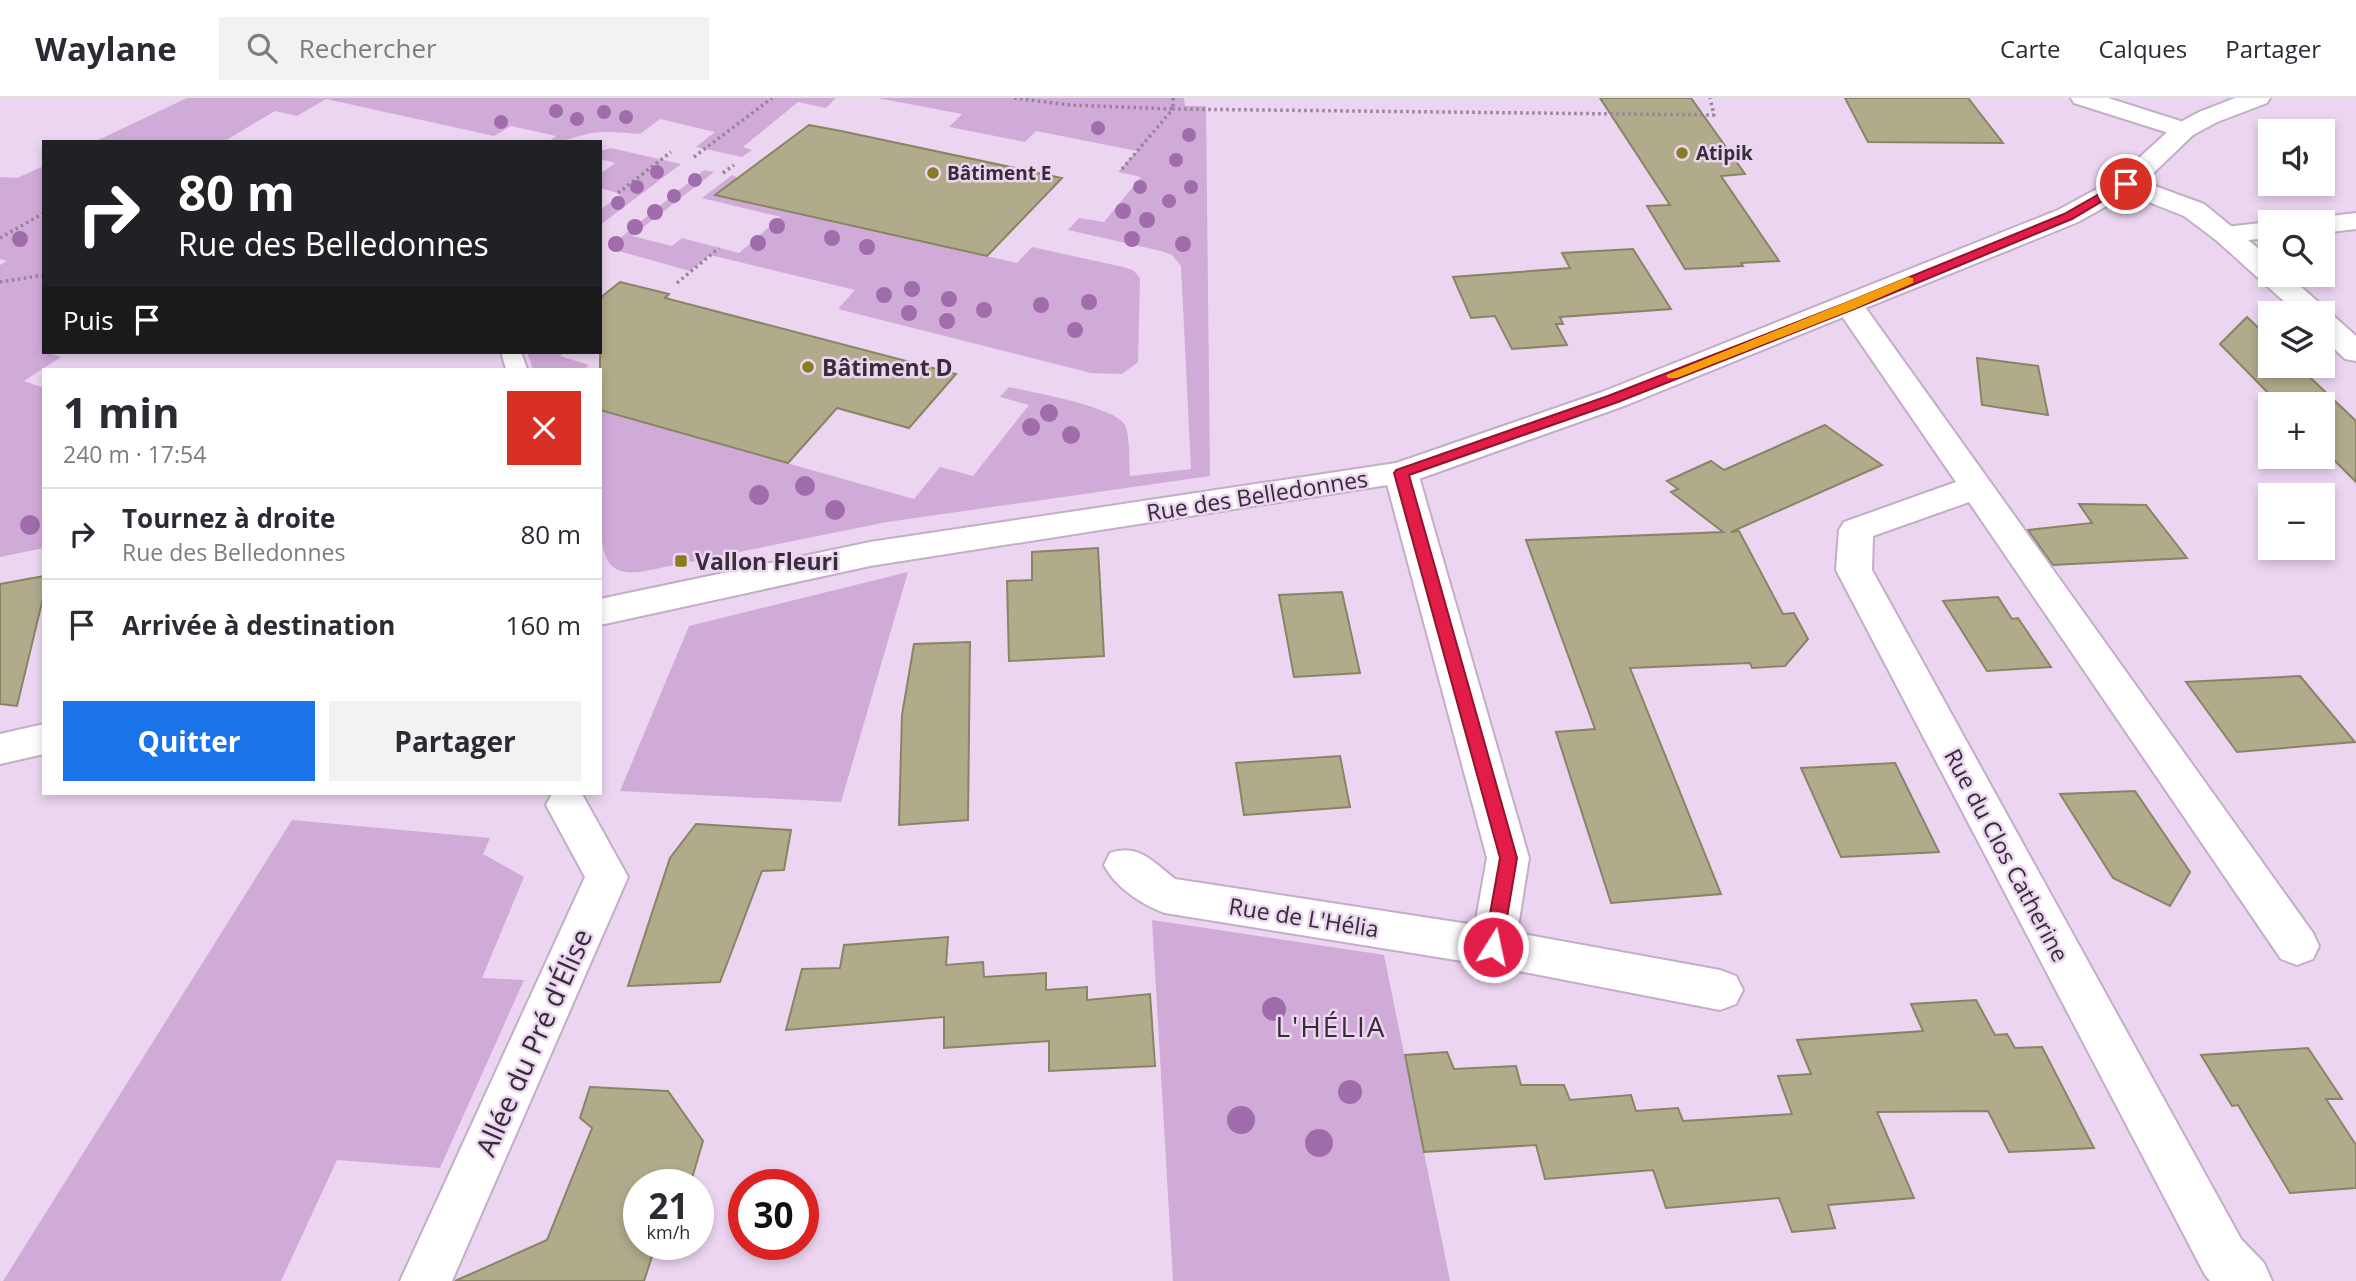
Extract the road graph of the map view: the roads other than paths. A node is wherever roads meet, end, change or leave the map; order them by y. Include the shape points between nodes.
1 (2083, 98) edge
2 (2258, 98) edge
3 (2184, 130) junction
4 (2126, 184) junction
5 (2356, 221) edge
6 (2335, 223) edge
7 (2258, 231) edge
8 (2226, 234) junction
9 (2258, 262) edge
10 (2285, 287) edge
11 (2301, 301) edge
12 (1850, 306) junction
13 (2335, 333) edge
14 (2356, 352) edge
15 (1401, 473) junction
16 (1976, 487) junction
17 (602, 612) edge
18 (42, 739) edge
19 (0, 749) edge
20 (567, 805) dead end
21 (1125, 865) dead end
22 (2297, 946) dead end
23 (1493, 947) junction
24 (1720, 990) dead end
25 (426, 1281) edge
26 (2246, 1281) edge

1 - 3 street
2 - 3 street, Rue des Belledonnes
3 - 4 street, Rue des Belledonnes
4 - 8 street via 2194,210
4 - 12 street, Rue des Belledonnes via 2068,216
5 - 6 street
7 - 8 street
8 - 9 street
10 - 11 street
12 - 15 street, Rue des Belledonnes via 1613,399
12 - 16 street
13 - 14 street
15 - 17 street, Rue des Belledonnes via 870,554
15 - 23 street via 1508,858
16 - 22 street
16 - 26 street, Rue du Clos Catherine via 1856,530 1854,570 2223,1257
18 - 19 street
20 - 25 street, Allée du Pré d'Élise via 607,877
21 - 23 street, Rue de L'Hélia via 1165,895
23 - 24 street, Rue de L'Hélia

